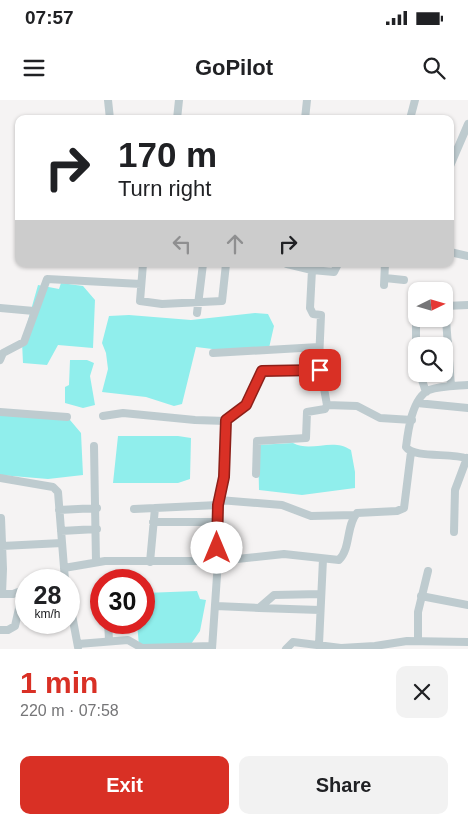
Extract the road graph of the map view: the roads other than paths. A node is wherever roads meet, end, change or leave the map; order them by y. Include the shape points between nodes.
1 (108, 100) edge
2 (180, 100) edge
3 (307, 100) edge
4 (415, 100) edge
5 (110, 115) edge
6 (178, 115) edge
7 (305, 115) edge
8 (411, 115) edge
9 (468, 124) edge
10 (454, 153) edge
11 (454, 253) edge
12 (468, 256) edge
13 (142, 267) edge
14 (203, 267) edge
15 (226, 267) edge
16 (299, 267) edge
17 (336, 267) edge
18 (386, 267) edge
19 (312, 270) junction
20 (404, 280) dead end
21 (141, 284) junction
22 (198, 302) junction
23 (468, 305) edge
24 (453, 306) edge
25 (0, 308) edge
26 (34, 312) junction
27 (197, 313) dead end
28 (319, 346) junction
29 (213, 353) dead end
30 (0, 360) edge
31 (320, 370) junction
32 (423, 382) edge
33 (451, 382) edge
34 (468, 385) edge
35 (451, 386) junction
36 (426, 392) junction
37 (417, 403) junction
38 (327, 405) junction
39 (468, 408) edge
40 (0, 412) edge
41 (103, 416) dead end
42 (67, 418) dead end
43 (226, 420) junction
44 (412, 420) junction
45 (94, 446) dead end
46 (411, 452) junction
47 (468, 458) edge
48 (256, 474) dead end
49 (0, 478) edge
50 (218, 502) junction
51 (97, 508) junction
52 (155, 508) junction
53 (134, 509) dead end
54 (59, 510) junction
55 (355, 515) junction
56 (1, 518) edge
57 (153, 522) junction
58 (217, 522) junction
59 (97, 529) junction
60 (61, 531) junction
61 (454, 532) dead end
62 (62, 543) junction
63 (2, 546) junction
64 (323, 559) junction
65 (218, 561) junction
66 (96, 562) junction
67 (150, 562) junction
68 (64, 568) joint
69 (428, 571) dead end
70 (15, 592) edge
71 (1, 594) edge
72 (321, 594) junction
73 (421, 596) junction
74 (468, 605) edge
75 (216, 606) junction
76 (259, 608) junction
77 (320, 610) junction
78 (15, 626) edge
79 (0, 630) edge
80 (76, 634) edge
81 (109, 634) edge
82 (110, 640) junction
83 (418, 641) junction
84 (468, 642) edge
85 (316, 646) edge
86 (78, 647) edge
87 (212, 647) edge
88 (286, 649) edge

1 - 5 street
2 - 6 street
3 - 7 street
4 - 8 street
9 - 10 street
11 - 12 street
13 - 21 street
14 - 22 street
15 - 22 street via 222,302
16 - 19 street
17 - 19 street via 334,272
18 - 20 street via 384,281
19 - 28 street via 310,308 313,314 321,315
21 - 22 street via 140,301 162,304
21 - 26 street via 51,277 45,282
22 - 27 street
23 - 24 street
25 - 26 street
26 - 30 street via 24,342 3,353
28 - 29 street
28 - 31 street
31 - 38 street
31 - 43 street via 262,371 246,405
32 - 36 street
33 - 35 street
34 - 35 street
35 - 36 street
36 - 37 street
37 - 39 street
37 - 44 street
38 - 44 street via 357,406 380,418
38 - 48 street via 325,409 307,412 306,438 257,441
40 - 42 street
41 - 43 street via 124,413
43 - 50 street via 224,477
44 - 46 street via 406,447
45 - 51 street
46 - 47 street
46 - 55 street via 404,508
47 - 61 street via 455,490
49 - 54 street via 53,487 58,492
50 - 52 street
50 - 55 street via 282,504 311,516
50 - 58 street
51 - 54 street
51 - 59 street
52 - 53 street
52 - 57 street
54 - 60 street
55 - 64 street via 342,558
56 - 63 street
57 - 58 street
57 - 67 street
58 - 65 street
59 - 60 street
59 - 66 street
60 - 62 street
62 - 63 street
62 - 68 street
63 - 71 street
64 - 65 street via 284,554
64 - 72 street
65 - 67 street
65 - 75 street
66 - 67 street
66 - 68 street
69 - 73 street
70 - 71 street
72 - 76 street via 274,595
72 - 77 street
73 - 74 street
73 - 83 street
75 - 76 street
75 - 87 street
76 - 77 street
77 - 85 street
78 - 79 street
80 - 86 street
81 - 82 street
82 - 86 street
82 - 87 street via 128,640 142,648
83 - 84 street
83 - 85 street via 358,648
85 - 88 street via 294,642

